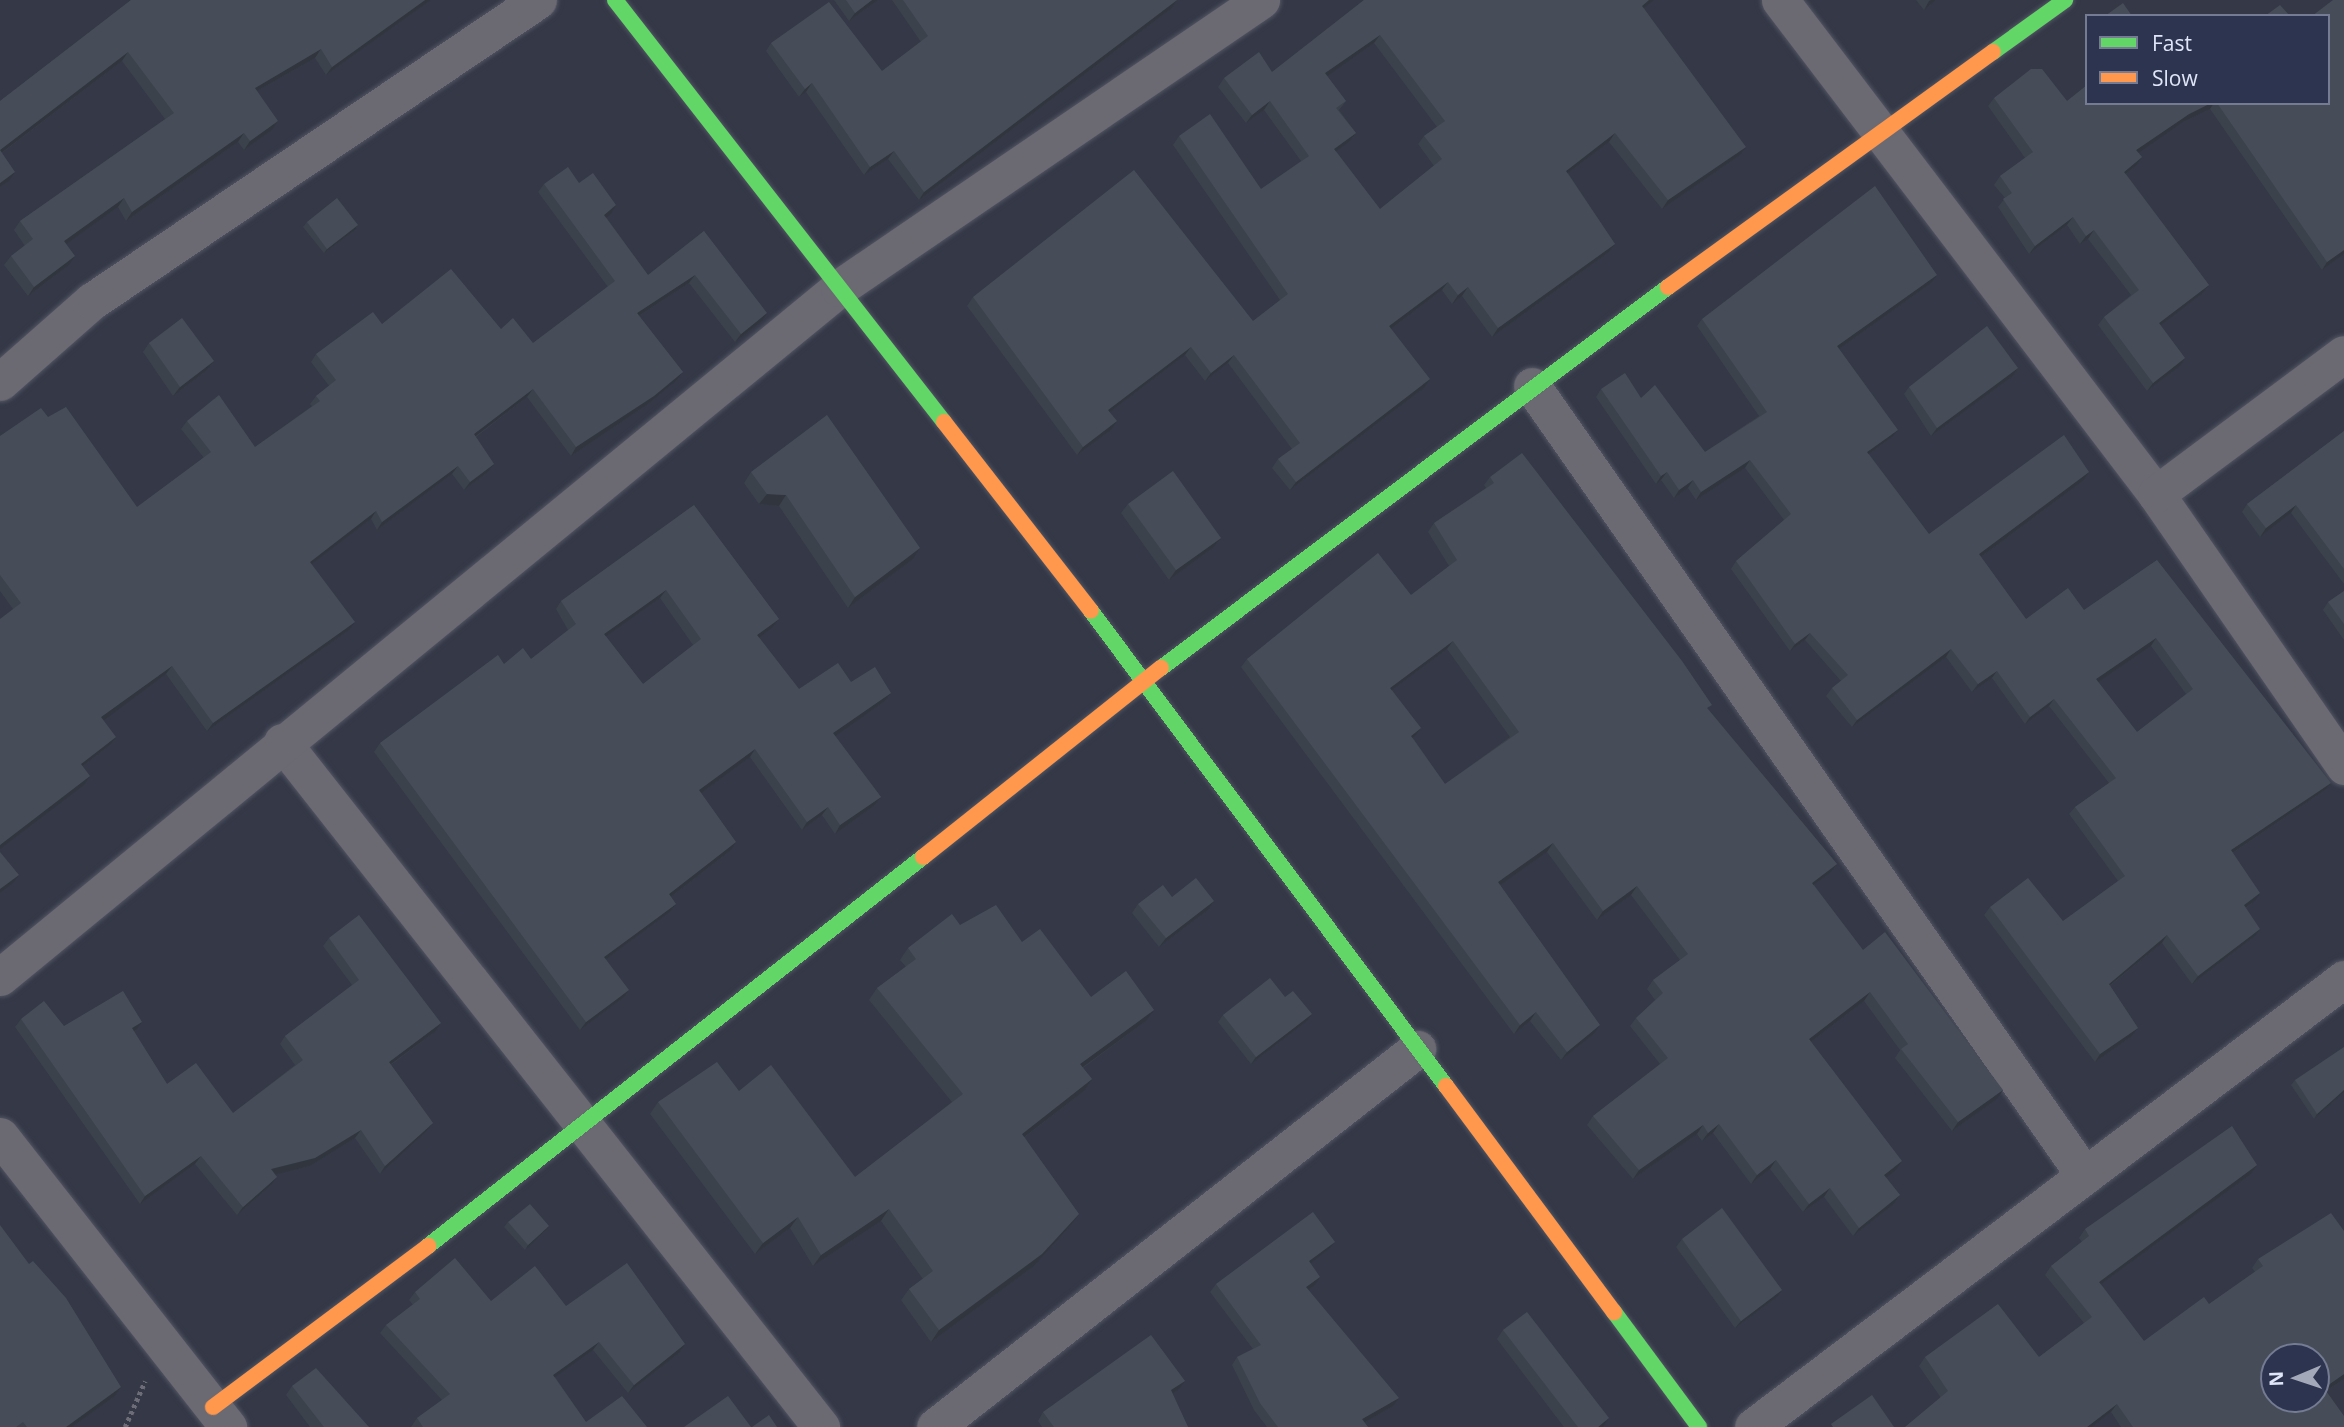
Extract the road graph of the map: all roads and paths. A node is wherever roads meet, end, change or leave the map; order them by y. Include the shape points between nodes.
1 (538, 0) edge
2 (615, 0) edge
3 (1780, 0) edge
4 (2065, 0) edge
5 (1238, 6) edge
6 (1880, 134) junction
7 (839, 288) junction
8 (2344, 354) edge
9 (0, 382) edge
10 (1532, 386) junction
11 (2156, 494) junction
12 (1144, 680) junction
13 (282, 742) junction
14 (2344, 766) edge
15 (0, 977) edge
16 (2344, 979) edge
17 (1417, 1049) junction
18 (581, 1130) junction
19 (0, 1136) edge
20 (2085, 1176) junction
21 (221, 1417) edge
22 (821, 1427) edge
23 (935, 1427) edge
24 (1699, 1427) edge
25 (1753, 1427) edge

1 - 9 street via 92,301
2 - 7 street
3 - 6 street
4 - 6 street
5 - 7 street
6 - 10 street
6 - 11 street
7 - 12 street
7 - 13 street
8 - 11 street
10 - 12 street
10 - 20 street
11 - 14 street
12 - 17 street
12 - 18 street
13 - 15 street
13 - 18 street
16 - 20 street
17 - 23 street
17 - 24 street
18 - 21 street
18 - 22 street
19 - 21 street
20 - 25 street

